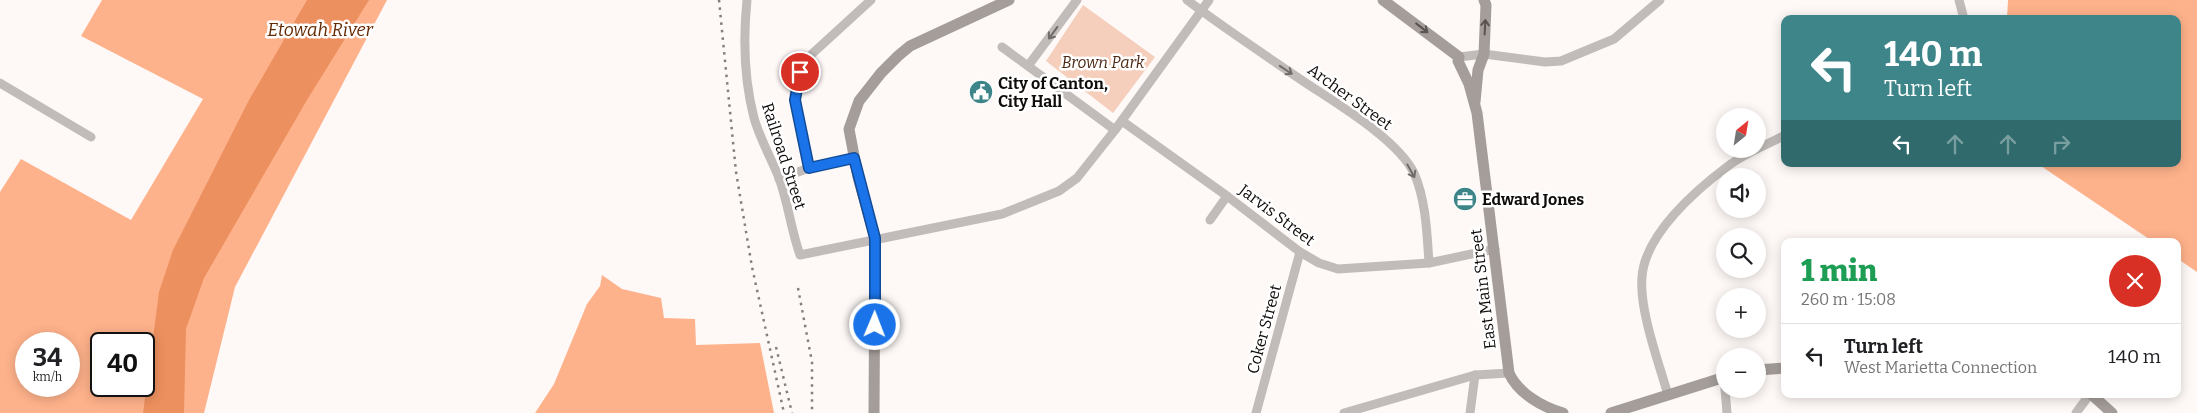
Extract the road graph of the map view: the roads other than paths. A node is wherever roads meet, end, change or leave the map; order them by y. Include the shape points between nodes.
1 (747, 0) edge
2 (871, 0) edge
3 (1010, 0) edge
4 (1077, 0) edge
5 (1187, 0) edge
6 (1209, 0) edge
7 (1383, 0) edge
8 (1484, 0) edge
9 (1660, 0) edge
10 (1959, 0) edge
11 (1201, 11) junction
12 (1963, 15) edge
13 (1002, 47) dead end
14 (1484, 54) junction
15 (1459, 57) junction
16 (1028, 66) junction
17 (0, 83) edge
18 (1475, 102) junction
19 (1122, 121) junction
20 (1115, 130) junction
21 (91, 137) dead end
22 (1781, 137) edge
23 (854, 158) junction
24 (809, 168) junction
25 (779, 179) junction
26 (1227, 196) junction
27 (1210, 220) dead end
28 (875, 238) junction
29 (1495, 249) junction
30 (1300, 252) junction
31 (1429, 263) junction
32 (1781, 368) edge
33 (1766, 369) edge
34 (1509, 373) junction
35 (1476, 375) junction
36 (1716, 380) edge
37 (1668, 395) junction
38 (1726, 398) edge
39 (2088, 398) edge
40 (2095, 398) edge
41 (874, 413) edge
42 (1256, 413) edge
43 (1344, 413) edge
44 (1470, 413) edge
45 (1563, 413) edge
46 (1611, 413) edge
47 (1728, 413) edge
48 (2076, 413) edge
49 (2112, 413) edge

1 - 25 street, Railroad Street via 745,46 749,96
2 - 24 street via 813,53 800,72 795,100
3 - 23 main road via 910,46 898,56 871,84 856,109 850,129
4 -> 16 street
5 - 11 street, Archer Street
6 - 11 street
7 -> 15 main road
14 -> 8 main road, East Main Street
9 - 14 street via 1614,39 1561,61
10 - 12 street
11 - 19 street
11 -> 31 street, Archer Street via 1352,115 1388,142 1405,160 1420,189
13 - 16 street
14 - 15 street
14 - 18 main road, East Main Street via 1478,70
15 - 18 main road, East Main Street
16 - 20 street
17 - 21 street
18 - 29 main road, East Main Street
19 - 20 street
19 - 26 street, Jarvis Street
20 - 28 street via 1077,178 1059,191 1002,214
22 - 37 street via 1729,165 1680,207 1650,245 1642,277 1646,316
23 - 24 street
23 - 28 main road
24 - 25 street
25 - 28 street, Railroad Street via 800,255
26 - 27 street
26 - 30 street, Jarvis Street
28 - 41 main road
29 - 31 street, Jarvis Street
29 - 34 main road, East Main Street
30 - 31 street, Jarvis Street via 1338,269
30 - 42 street, Coker Street
32 - 33 main road
34 - 35 street
34 - 45 main road via 1521,390
35 - 43 street
35 - 44 street
36 - 37 main road
37 - 46 main road
38 - 47 street
39 - 48 street
40 - 49 main road

